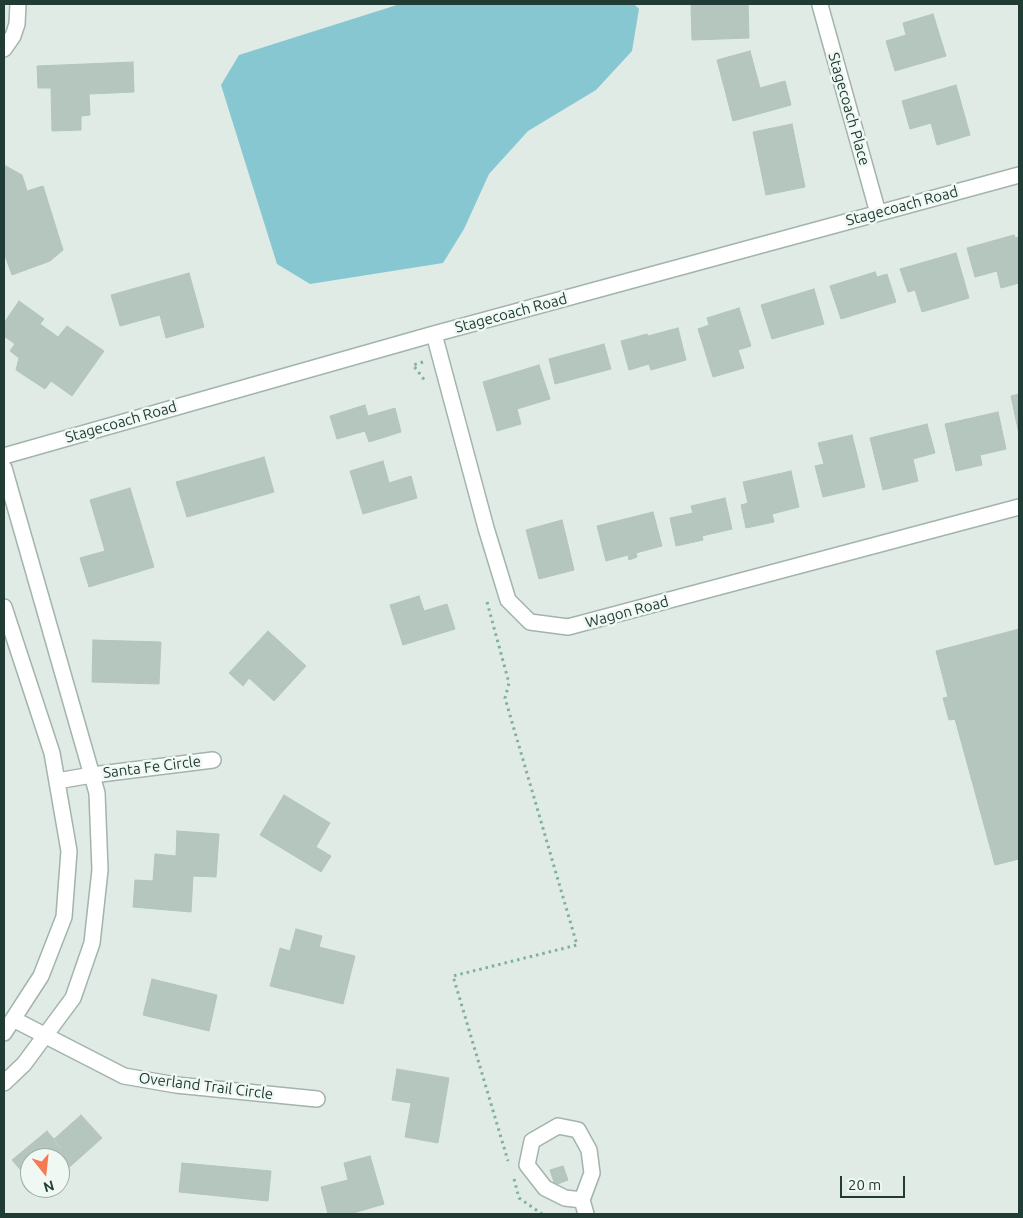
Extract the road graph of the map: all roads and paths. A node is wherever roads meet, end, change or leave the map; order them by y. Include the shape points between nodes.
1 (18, 4) edge
2 (820, 5) edge
3 (4, 49) edge
4 (1019, 175) edge
5 (878, 213) junction
6 (434, 334) junction
7 (440, 358) junction
8 (429, 385) dead end
9 (4, 456) edge
10 (4, 468) edge
11 (1019, 507) edge
12 (485, 593) dead end
13 (4, 607) edge
14 (213, 760) dead end
15 (92, 774) junction
16 (57, 781) junction
17 (12, 1019) junction
18 (4, 1032) edge
19 (44, 1036) junction
20 (4, 1082) edge
21 (317, 1099) dead end
22 (584, 1207) edge
23 (542, 1214) edge

1 - 3 street via 17,24
2 - 5 street, Stagecoach Place
4 - 5 street, Stagecoach Road
5 - 6 street, Stagecoach Road
6 - 7 street, Wagon Road
6 - 9 street, Stagecoach Road
7 - 8 path via 413,365
7 - 11 street, Wagon Road via 508,600 530,622 568,628
10 - 15 street
12 - 23 path via 509,683 505,698 577,944 453,976 519,1198
13 - 16 street via 52,753
14 - 15 street, Santa Fe Circle
15 - 16 street, Santa Fe Circle
15 - 19 street via 97,793 100,870 92,943 73,998
16 - 17 street via 69,850 64,917 41,976
17 - 18 street
17 - 19 street, Overland Trail Circle
19 - 20 street via 24,1064
19 - 21 street, Overland Trail Circle via 124,1076 176,1085
22 - 22 street via 592,1173 589,1150 578,1130 558,1126 532,1141 527,1165 545,1188

